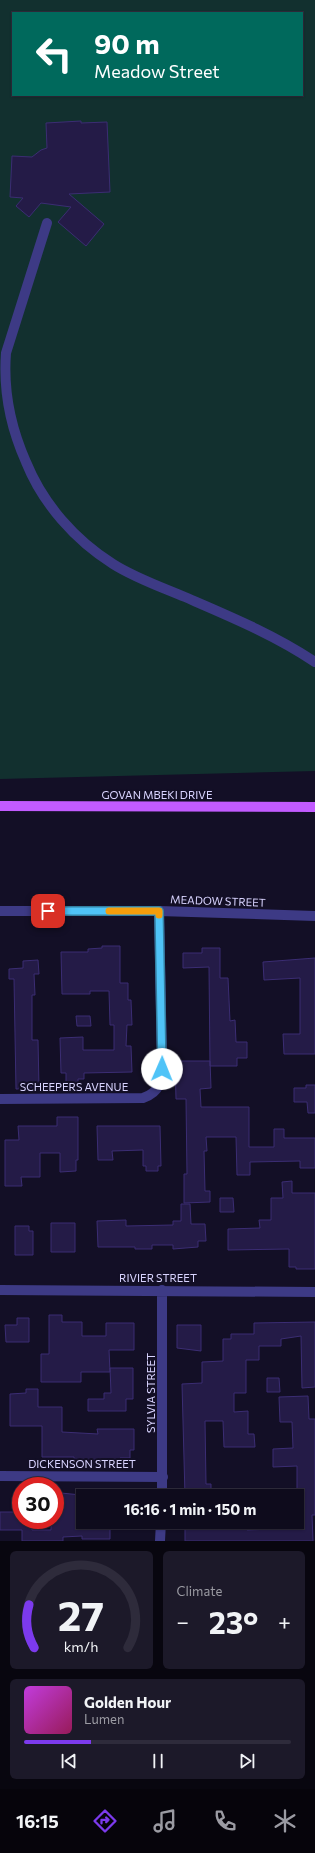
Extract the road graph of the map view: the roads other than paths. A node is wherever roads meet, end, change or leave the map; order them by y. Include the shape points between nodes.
1 (47, 223) dead end
2 (315, 662) edge
3 (0, 806) edge
4 (315, 807) edge
5 (0, 911) edge
6 (159, 911) junction
7 (315, 916) edge
8 (0, 1099) edge
9 (0, 1290) edge
10 (162, 1290) junction
11 (315, 1292) edge
12 (0, 1476) edge
13 (163, 1477) junction
14 (162, 1489) edge
15 (161, 1529) edge
16 (160, 1541) edge

1 - 2 street via 6,353 4,373 11,423 42,495 76,535 112,564 132,575 212,608
3 - 4 main road, GOVAN MBEKI DRIVE
5 - 6 street, MEADOW STREET
6 - 7 street, MEADOW STREET
6 - 8 street, SCHEEPERS AVENUE via 162,1060 157,1090 143,1098
9 - 10 street, RIVIER STREET
10 - 11 street, RIVIER STREET
10 - 13 street, SYLVIA STREET
12 - 13 street, DICKENSON STREET
13 - 14 street, SYLVIA STREET
15 - 16 street

